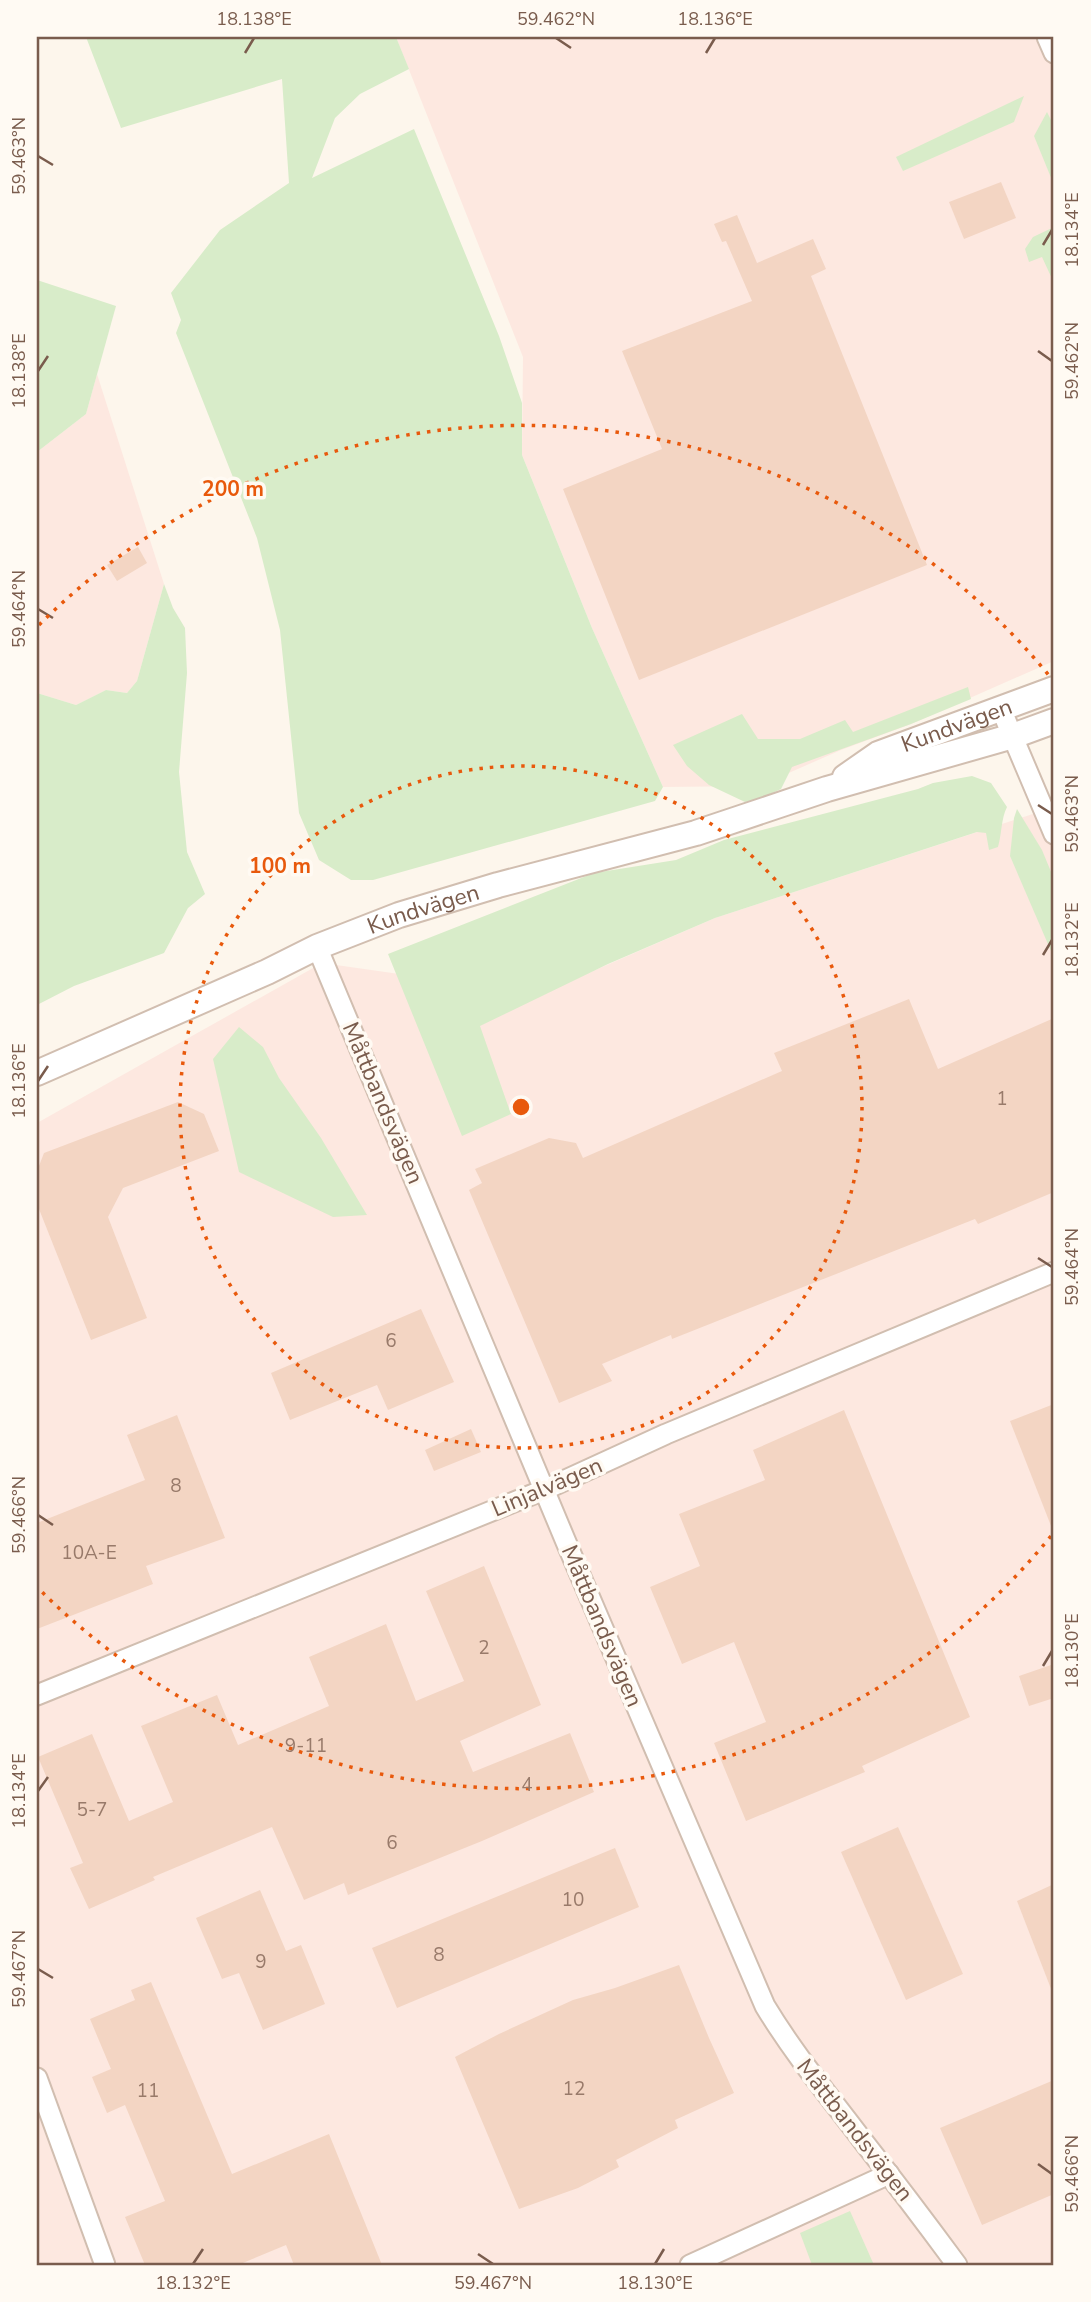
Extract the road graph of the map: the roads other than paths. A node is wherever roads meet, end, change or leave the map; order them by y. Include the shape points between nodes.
1 (1047, 37) edge
2 (1054, 52) edge
3 (1054, 689) edge
4 (1001, 709) junction
5 (1054, 721) edge
6 (1013, 736) junction
7 (827, 789) junction
8 (1054, 834) edge
9 (317, 947) junction
10 (37, 1073) edge
11 (1054, 1272) edge
12 (546, 1489) junction
13 (37, 1695) edge
14 (37, 2078) edge
15 (889, 2174) junction
16 (105, 2265) edge
17 (690, 2265) edge
18 (957, 2265) edge

1 - 2 street
3 - 4 street, Kundvägen
4 - 6 street
4 - 7 street, Kundvägen via 878,754
5 - 6 street, Kundvägen
6 - 7 street, Kundvägen
6 - 8 street
7 - 9 street, Kundvägen via 696,833 473,892
9 - 10 street, Kundvägen
9 - 12 street, Måttbandsvägen
11 - 12 street, Linjalvägen
12 - 13 street, Linjalvägen
12 - 15 street, Måttbandsvägen via 765,2006 810,2075
14 - 16 street
15 - 17 street
15 - 18 street, Måttbandsvägen

